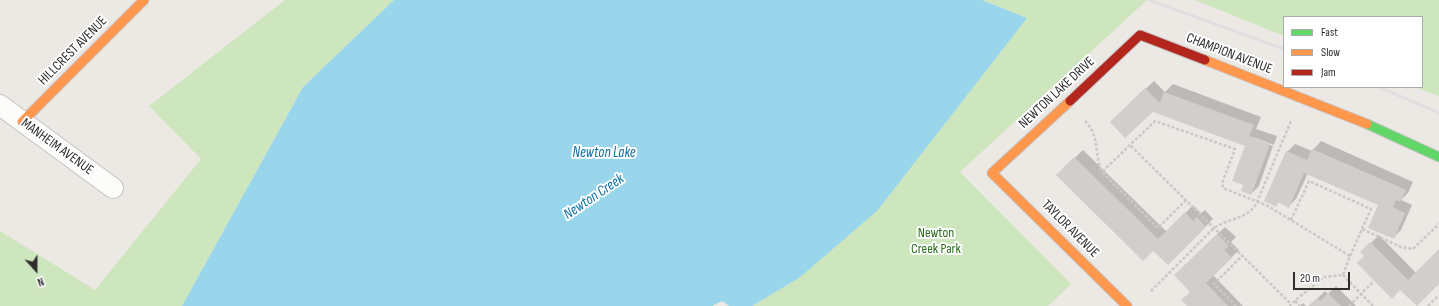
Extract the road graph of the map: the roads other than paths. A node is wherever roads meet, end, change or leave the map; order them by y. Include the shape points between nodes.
1 (144, 0) edge
2 (1140, 35) joint
3 (0, 105) edge
4 (22, 122) junction
5 (1439, 157) edge
6 (992, 173) joint
7 (113, 188) dead end
8 (1127, 306) edge

1 - 4 street, HILLCREST AVENUE
2 - 5 street, CHAMPION AVENUE via 1359,120
2 - 6 street, NEWTON LAKE DRIVE
3 - 4 street, MANHEIM AVENUE
4 - 7 street, MANHEIM AVENUE
6 - 8 street, TAYLOR AVENUE

